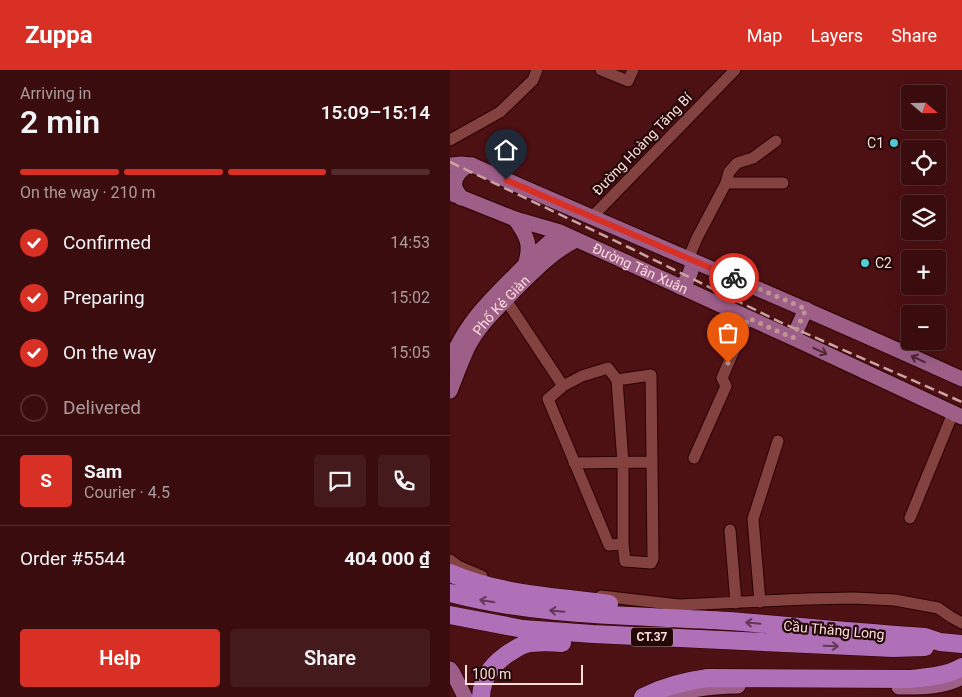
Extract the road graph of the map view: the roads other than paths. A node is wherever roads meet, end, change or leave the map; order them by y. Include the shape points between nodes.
1 (537, 70) edge
2 (601, 70) edge
3 (633, 70) edge
4 (735, 70) edge
5 (450, 140) edge
6 (776, 141) dead end
7 (450, 165) edge
8 (472, 165) junction
9 (726, 183) junction
10 (783, 183) dead end
11 (456, 196) edge
12 (591, 218) junction
13 (515, 219) junction
14 (561, 233) junction
15 (576, 240) junction
16 (690, 260) junction
17 (525, 265) junction
18 (680, 287) junction
19 (506, 300) junction
20 (806, 309) junction
21 (748, 318) junction
22 (793, 338) junction
23 (451, 357) edge
24 (962, 379) edge
25 (617, 380) junction
26 (452, 383) edge
27 (563, 386) junction
28 (958, 415) edge
29 (778, 441) dead end
30 (694, 458) dead end
31 (652, 462) junction
32 (574, 463) junction
33 (623, 463) junction
34 (910, 518) dead end
35 (730, 530) dead end
36 (623, 544) junction
37 (450, 560) edge
38 (450, 573) edge
39 (450, 593) edge
40 (760, 602) junction
41 (736, 603) junction
42 (450, 615) edge
43 (728, 621) junction
44 (962, 622) edge
45 (450, 626) edge
46 (940, 642) junction
47 (556, 643) junction
48 (782, 644) junction
49 (962, 644) edge
50 (962, 667) edge
51 (450, 669) edge
52 (962, 677) edge
53 (465, 697) edge
54 (481, 697) edge
55 (642, 697) edge
56 (666, 697) edge

1 - 5 street via 533,80 500,112
2 - 3 street via 628,81
4 - 12 street, Đường Hoàng Tăng Bí
6 - 9 street via 732,168
7 - 8 main road, Đường Tân Xuân
8 - 11 main road via 463,169 456,178
8 - 12 main road, Đường Tân Xuân
9 - 10 street
9 - 16 street via 700,232
11 - 13 main road, Đường Tân Xuân
12 - 16 main road, Đường Tân Xuân
13 - 14 main road, Đường Tân Xuân
13 - 17 main road via 528,242 529,254
14 - 15 main road, Đường Tân Xuân
14 - 17 main road, Phố Kẻ Giàn
15 - 18 main road, Đường Tân Xuân
15 - 19 main road, Phố Kẻ Giàn via 549,258
16 - 18 main road via 690,274
16 - 20 main road, Đường Tân Xuân
17 - 23 main road, Phố Kẻ Giàn via 479,312
18 - 21 main road, Đường Tân Xuân
19 - 26 main road, Phố Kẻ Giàn via 469,345
19 - 27 street
20 - 22 main road
24 -> 20 main road, Đường Tân Xuân
21 - 22 main road, Đường Tân Xuân
21 - 30 street via 722,378 726,386
22 -> 28 main road, Đường Tân Xuân
25 - 27 street via 608,368
25 - 31 street via 651,375
25 - 33 street
27 - 32 street via 548,399
28 - 34 street
29 - 40 street via 753,518
31 - 33 street
31 - 36 street via 651,563 626,561
32 - 33 street
32 - 36 street via 609,544
33 - 36 street
35 - 41 street
37 - 41 street via 476,574 526,586 679,605
38 - 43 highway via 486,586 524,594
43 -> 39 highway, CT.37 via 525,608
40 - 41 street
40 - 44 street via 854,598 895,600 938,608
42 - 48 highway, CT.37 via 523,629
46 -> 43 highway, Cầu Thăng Long via 925,637
45 - 47 highway
48 -> 46 highway, Cầu Thăng Long via 893,648 924,647
46 - 49 highway, Cầu Thăng Long
47 - 48 highway via 727,647
47 - 54 highway via 537,642 512,650 490,669 484,679
50 - 55 highway via 947,674 912,679 708,678 667,687
51 - 53 main road
52 - 56 main road via 923,687 724,686 700,688

